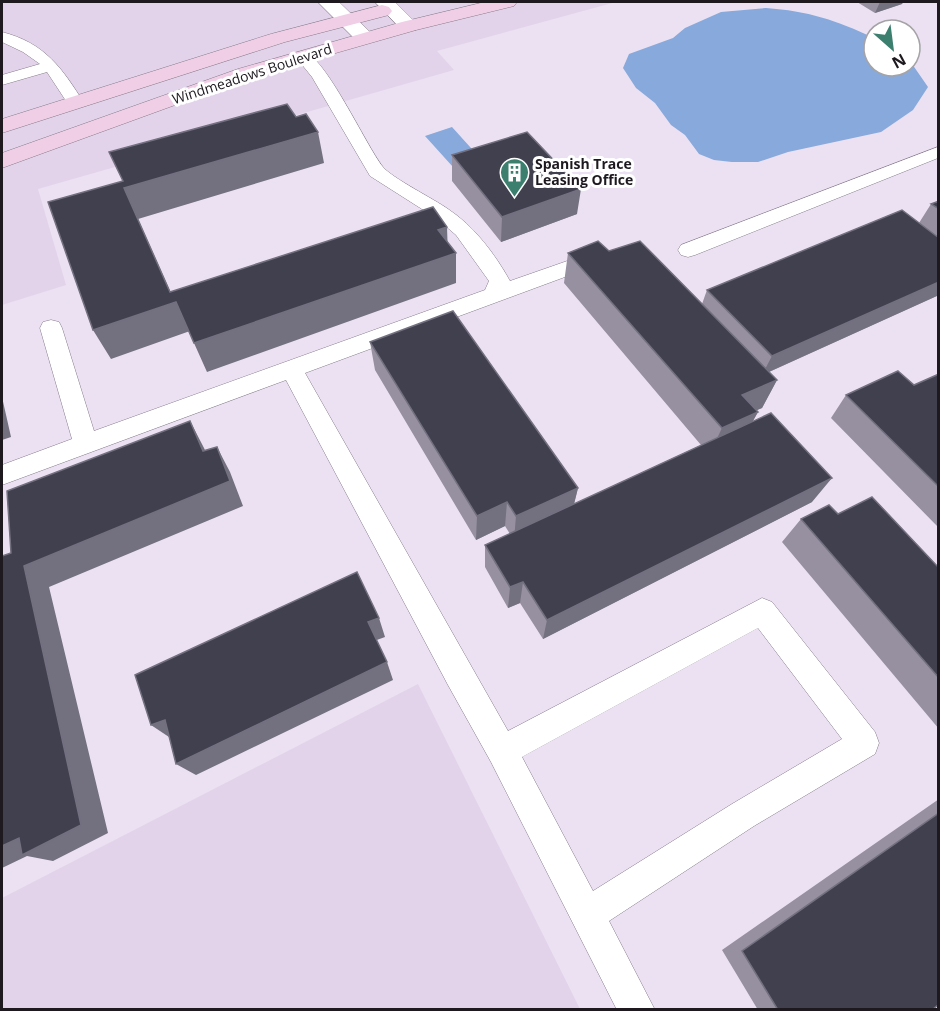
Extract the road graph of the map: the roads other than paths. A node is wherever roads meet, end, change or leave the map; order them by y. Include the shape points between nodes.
1 (328, 2) edge
2 (507, 2) edge
3 (396, 4) edge
4 (347, 20) junction
5 (410, 26) junction
6 (2, 38) edge
7 (365, 38) junction
8 (303, 56) junction
9 (52, 66) junction
10 (2, 80) edge
11 (76, 103) junction
12 (2, 126) edge
13 (90, 128) junction
14 (939, 152) edge
15 (2, 161) edge
16 (688, 250) dead end
17 (593, 259) edge
18 (493, 295) junction
19 (51, 327) dead end
20 (291, 369) junction
21 (86, 445) junction
22 (2, 475) edge
23 (502, 752) junction
24 (587, 915) junction
25 (637, 1010) edge

1 - 4 street
2 - 5 street, Windmeadows Boulevard
3 - 4 street, Windmeadows Boulevard
3 - 5 street
4 - 7 street
4 - 11 street, Windmeadows Boulevard
5 - 7 street, Windmeadows Boulevard
6 - 9 lane via 44,57
7 - 8 street, Windmeadows Boulevard
8 - 13 street, Windmeadows Boulevard
8 - 18 lane via 319,75 377,172 463,230 500,281
9 - 10 lane
9 - 11 lane
11 - 12 street, Windmeadows Boulevard
11 - 13 street
13 - 15 street, Windmeadows Boulevard
14 - 16 lane
17 - 18 lane
18 - 20 lane
19 - 21 lane
20 - 21 lane
20 - 23 lane
21 - 22 lane
23 - 24 lane
23 - 24 lane via 762,611 864,742
24 - 25 lane

